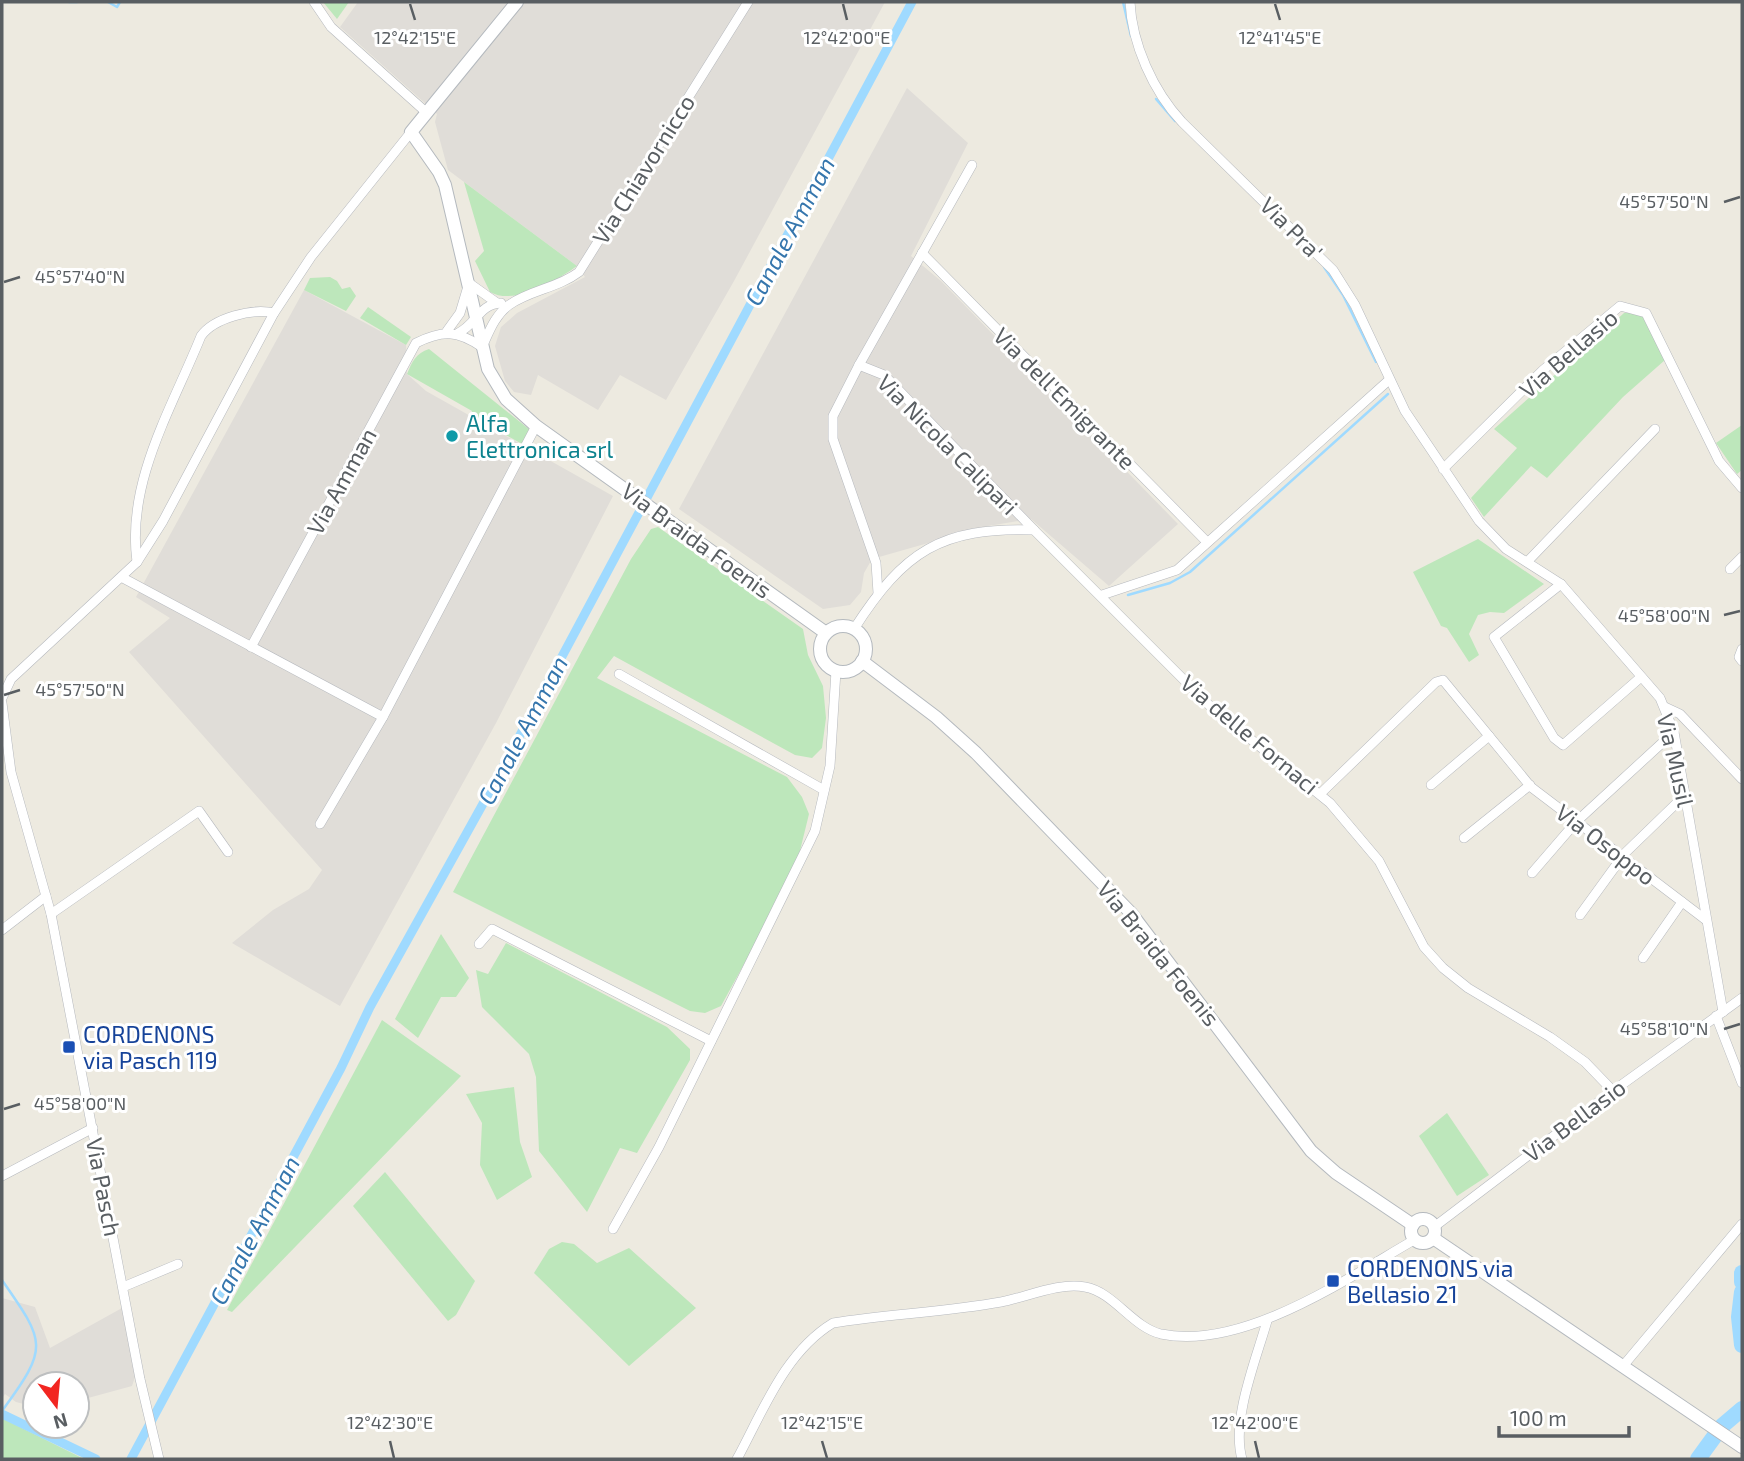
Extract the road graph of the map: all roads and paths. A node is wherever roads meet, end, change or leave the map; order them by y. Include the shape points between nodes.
1 (314, 2) edge
2 (517, 2) edge
3 (748, 2) edge
4 (1130, 2) edge
5 (427, 113) junction
6 (411, 132) junction
7 (972, 165) dead end
8 (922, 253) junction
9 (469, 283) junction
10 (497, 303) junction
11 (510, 305) junction
12 (274, 313) junction
13 (476, 316) junction
14 (496, 319) junction
15 (455, 320) junction
16 (447, 331) junction
17 (458, 333) junction
18 (482, 346) junction
19 (859, 365) junction
20 (1389, 380) junction
21 (536, 426) junction
22 (1655, 429) dead end
23 (1443, 469) junction
24 (1742, 488) edge
25 (1034, 530) junction
26 (1208, 542) junction
27 (1742, 557) edge
28 (137, 562) junction
29 (1527, 562) junction
30 (1730, 569) dead end
31 (123, 578) junction
32 (1561, 584) junction
33 (878, 593) junction
34 (1102, 595) junction
35 (854, 629) junction
36 (826, 633) junction
37 (251, 647) junction
38 (1742, 649) edge
39 (1742, 660) edge
40 (862, 661) junction
41 (836, 671) junction
42 (619, 674) dead end
43 (1641, 677) junction
44 (3, 685) edge
45 (2, 701) edge
46 (1665, 707) junction
47 (383, 717) junction
48 (1674, 732) junction
49 (1489, 736) junction
50 (1742, 779) edge
51 (1431, 785) dead end
52 (1530, 785) junction
53 (824, 790) junction
54 (1320, 794) junction
55 (1685, 795) junction
56 (1576, 822) junction
57 (320, 824) dead end
58 (1464, 838) dead end
59 (228, 852) dead end
60 (1622, 857) junction
61 (1532, 873) dead end
62 (46, 896) junction
63 (1682, 902) junction
64 (51, 914) junction
65 (1580, 915) dead end
66 (1706, 920) junction
67 (2, 930) edge
68 (479, 944) dead end
69 (1643, 958) dead end
70 (1742, 998) edge
71 (1719, 1014) junction
72 (711, 1041) junction
73 (1742, 1083) edge
74 (1613, 1091) junction
75 (93, 1128) junction
76 (2, 1176) edge
77 (1742, 1224) edge
78 (1413, 1225) junction
79 (613, 1228) dead end
80 (1434, 1232) junction
81 (1414, 1240) junction
82 (178, 1264) dead end
83 (123, 1287) junction
84 (1267, 1321) junction
85 (1623, 1366) junction
86 (1739, 1445) edge
87 (159, 1459) edge
88 (737, 1459) edge
89 (1242, 1459) edge

1 - 5 street via 331,27
2 - 5 street
3 - 11 street, Via Chiavornicco via 579,271
4 - 20 street, Via Pra' via 1134,32 1163,98 1333,270 1355,305
5 - 6 street
6 - 9 street via 445,185
6 - 12 street via 311,257
7 - 8 street, Via Nicola Calipari
8 - 19 street, Via Nicola Calipari
8 - 26 street, Via dell'Emigrante
9 - 10 street
9 - 13 street
9 - 15 street
10 - 11 street
10 - 13 street
11 - 14 street, Via Chiavornicco
12 - 28 street
12 - 28 street via 234,317 201,336 140,484
13 - 14 street
13 - 15 street
13 - 17 street via 470,328
13 - 18 street, Via Braida Foenis
14 - 18 street, Via Chiavornicco
15 - 16 street
16 - 17 street
16 - 37 street, Via Amman via 416,343
17 - 18 street
18 - 21 street, Via Braida Foenis via 499,389
19 - 25 street, Via Nicola Calipari via 884,375
19 - 33 street, Via Nicola Calipari via 833,416 833,439 876,562
20 - 23 street, Via Pra'
20 - 26 street
21 - 36 street, Via Braida Foenis
21 - 47 street
22 - 29 street
23 - 24 street, Via Bellasio via 1544,370 1620,306 1646,313 1718,461
23 - 29 street, Via Musil via 1489,533
25 - 33 street via 990,529 931,545
25 - 34 street, Via delle Fornaci
26 - 34 street via 1177,570
27 - 30 street
28 - 31 street
29 - 32 street, Via Musil
31 - 37 street
31 - 44 street
32 - 43 street, Via Musil
32 - 43 street via 1494,637 1553,738 1563,745
33 - 35 street
34 - 54 street, Via delle Fornaci via 1212,708
35 - 36 street via 839,626
35 - 40 street via 864,640
36 - 41 street via 821,657
37 - 47 street
38 - 39 street
40 - 41 street via 852,670
40 - 78 street, Via Braida Foenis via 976,753 1131,913 1311,1151
41 - 53 street via 830,766
42 - 53 street
43 - 46 street, Via Musil
44 - 45 street, Via Pasch
45 - 62 street, Via Pasch via 10,772
46 - 48 street, Via Musil
46 - 50 street via 1680,714
47 - 57 street
48 - 55 street, Via Musil
48 - 56 street
49 - 51 street
49 - 52 street, Via Osoppo
49 - 54 street, Via Osoppo via 1443,680
52 - 56 street, Via Osoppo
52 - 58 street
53 - 72 street via 815,831
54 - 74 street, Via delle Fornaci via 1378,861 1424,947 1443,968 1585,1062
55 - 60 street
55 - 66 street, Via Musil
56 - 60 street, Via Osoppo
56 - 61 street
59 - 64 street via 199,811
60 - 63 street, Via Osoppo
60 - 65 street
62 - 64 street, Via Pasch
62 - 67 street
63 - 66 street, Via Osoppo
63 - 69 street
64 - 75 street, Via Pasch
66 - 71 street, Via Musil
68 - 72 street via 492,929
70 - 71 street, Via Bellasio
71 - 73 street
71 - 74 street, Via Bellasio
72 - 79 street
74 - 80 street, Via Bellasio
75 - 76 street
75 - 83 street, Via Pasch
77 - 85 street
78 - 80 street via 1424,1219
78 - 81 street
80 - 81 street via 1426,1243
80 - 85 street
81 - 84 street
82 - 83 street
83 - 87 street, Via Pasch
84 - 88 street via 1208,1334 1158,1333 1086,1287 833,1323 799,1351
84 - 89 street via 1243,1402
85 - 86 street

